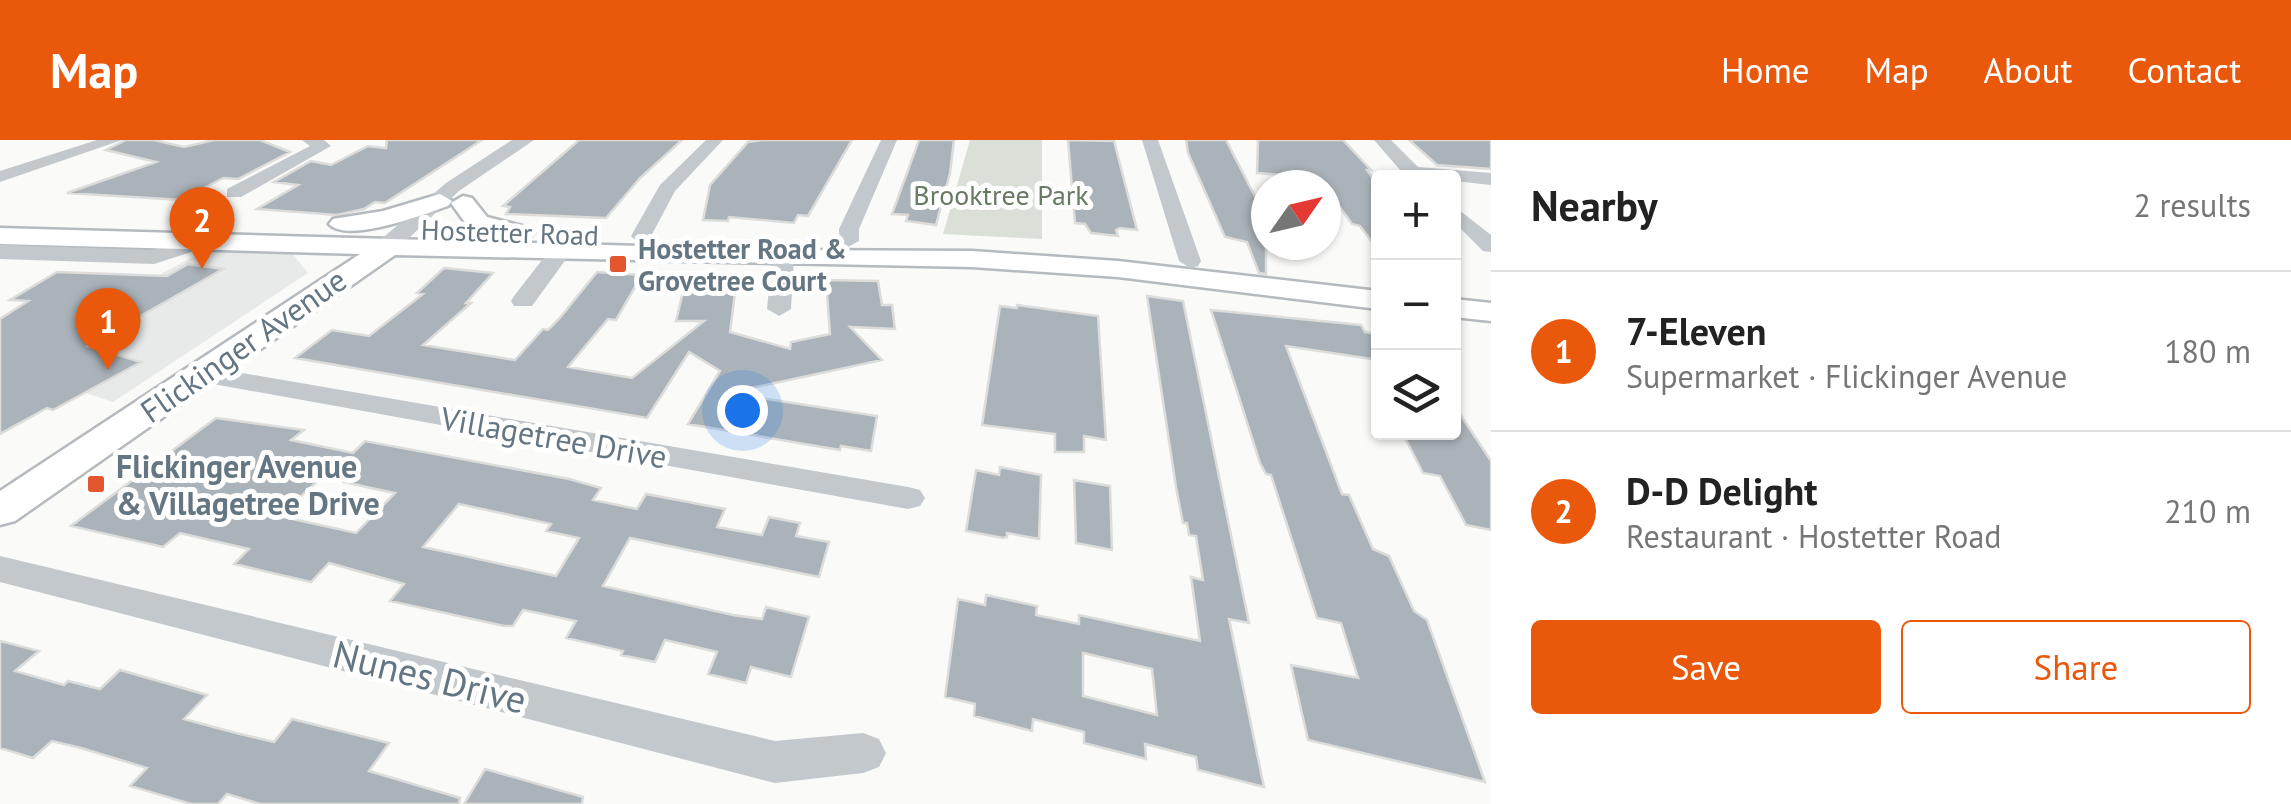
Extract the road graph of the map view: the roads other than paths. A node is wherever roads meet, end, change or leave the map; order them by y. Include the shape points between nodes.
1 (114, 140) edge
2 (310, 140) edge
3 (526, 140) edge
4 (548, 140) edge
5 (715, 140) edge
6 (889, 140) edge
7 (1150, 140) edge
8 (1382, 140) edge
9 (50, 161) junction
10 (90, 168) dead end
11 (1411, 170) edge
12 (0, 177) edge
13 (1461, 177) edge
14 (1491, 179) edge
15 (234, 193) dead end
16 (451, 202) junction
17 (0, 218) edge
18 (1461, 218) edge
19 (521, 232) junction
20 (404, 235) junction
21 (0, 236) edge
22 (303, 236) junction
23 (642, 236) junction
24 (1487, 240) edge
25 (202, 241) junction
26 (848, 241) junction
27 (465, 249) junction
28 (561, 251) junction
29 (0, 252) edge
30 (783, 258) junction
31 (1190, 261) junction
32 (1371, 280) edge
33 (1461, 290) edge
34 (1491, 293) edge
35 (1371, 299) edge
36 (523, 302) dead end
37 (302, 304) junction
38 (778, 309) dead end
39 (1461, 309) edge
40 (1491, 312) edge
41 (201, 374) junction
42 (908, 498) dead end
43 (0, 511) edge
44 (0, 569) edge
45 (863, 753) dead end

1 - 9 street
2 - 15 street via 324,146
3 - 16 street, Flickinger Avenue via 484,166
4 - 16 street, Flickinger Avenue
5 - 23 street via 666,189
6 - 26 street
7 - 31 street
8 - 11 street
9 - 10 street
9 - 12 street
13 - 14 street
16 - 19 main road via 482,225
16 - 20 street, Flickinger Avenue
16 - 22 main road
17 - 22 main road, Hostetter Road
18 - 24 street
19 - 20 main road, Hostetter Road
19 - 23 main road, Hostetter Road
20 - 22 main road, Hostetter Road
20 - 27 main road, Hostetter Road
20 - 37 main road, Flickinger Avenue
21 - 25 main road, Hostetter Road
22 - 25 main road, Hostetter Road
22 - 37 main road via 318,267
23 - 26 main road, Hostetter Road
25 - 29 street, Hostetter Road via 154,257
26 - 31 main road, Hostetter Road
27 - 28 main road, Hostetter Road
27 - 37 main road via 402,263
28 - 30 main road, Hostetter Road
28 - 36 street
30 - 35 main road, Hostetter Road via 1118,268
30 - 38 street
31 - 32 main road, Hostetter Road
33 - 34 main road
37 - 41 main road, Flickinger Avenue
39 - 40 main road
41 - 42 street, Villagetree Drive
41 - 43 main road, Flickinger Avenue
44 - 45 street, Nunes Drive via 775,762

